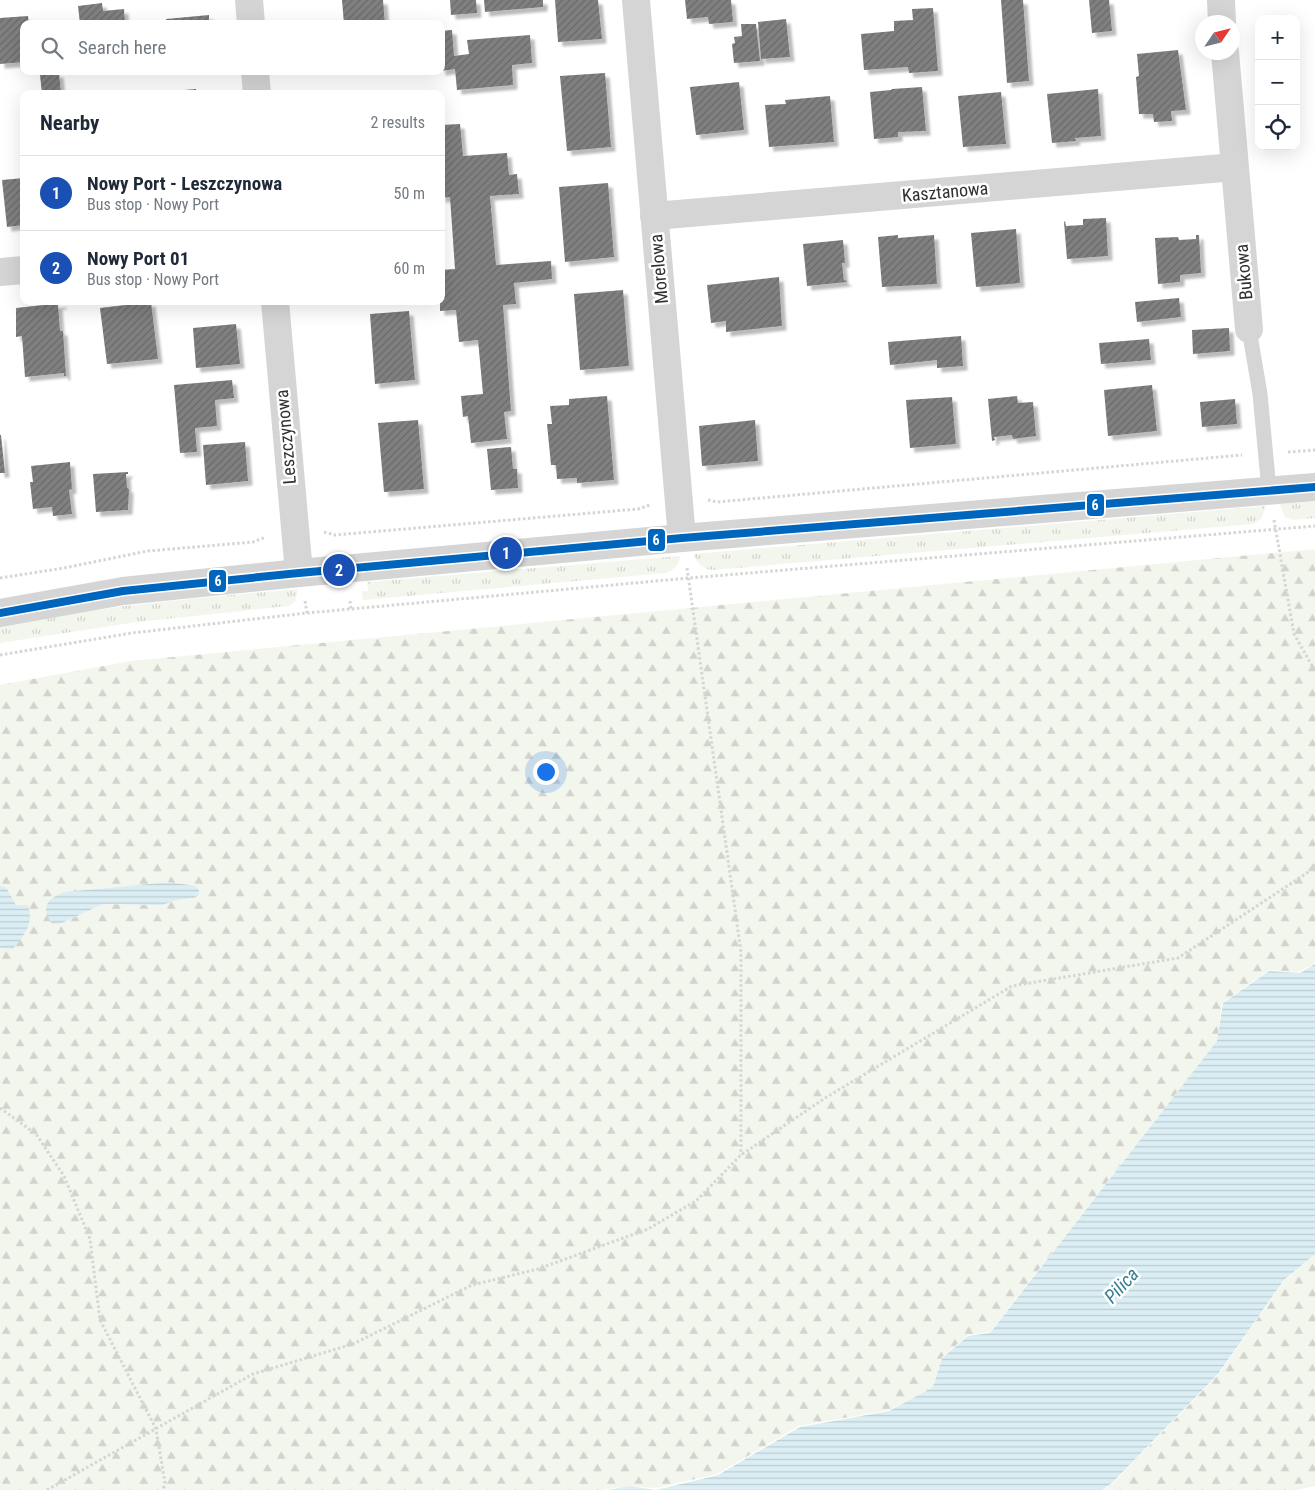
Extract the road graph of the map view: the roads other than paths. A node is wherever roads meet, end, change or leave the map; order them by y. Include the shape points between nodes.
1 (249, 0) edge
2 (636, 0) edge
3 (1220, 0) edge
4 (1221, 15) edge
5 (251, 20) edge
6 (1226, 60) edge
7 (255, 75) edge
8 (257, 90) edge
9 (1235, 167) junction
10 (654, 216) junction
11 (20, 270) edge
12 (0, 272) edge
13 (275, 305) edge
14 (1249, 329) joint
15 (1315, 487) edge
16 (1269, 490) junction
17 (682, 538) junction
18 (299, 573) junction
19 (0, 614) edge

1 - 5 street
2 - 10 street, Morelowa
3 - 4 street
6 - 9 street, Bukowa
7 - 8 street
9 - 10 street, Kasztanowa
9 - 14 street, Bukowa
10 - 17 street, Morelowa
11 - 12 street
13 - 18 street, Leszczynowa
14 - 16 lane, Bukowa via 1260,394
15 - 16 street
16 - 17 street
17 - 18 street
18 - 19 street via 123,591

